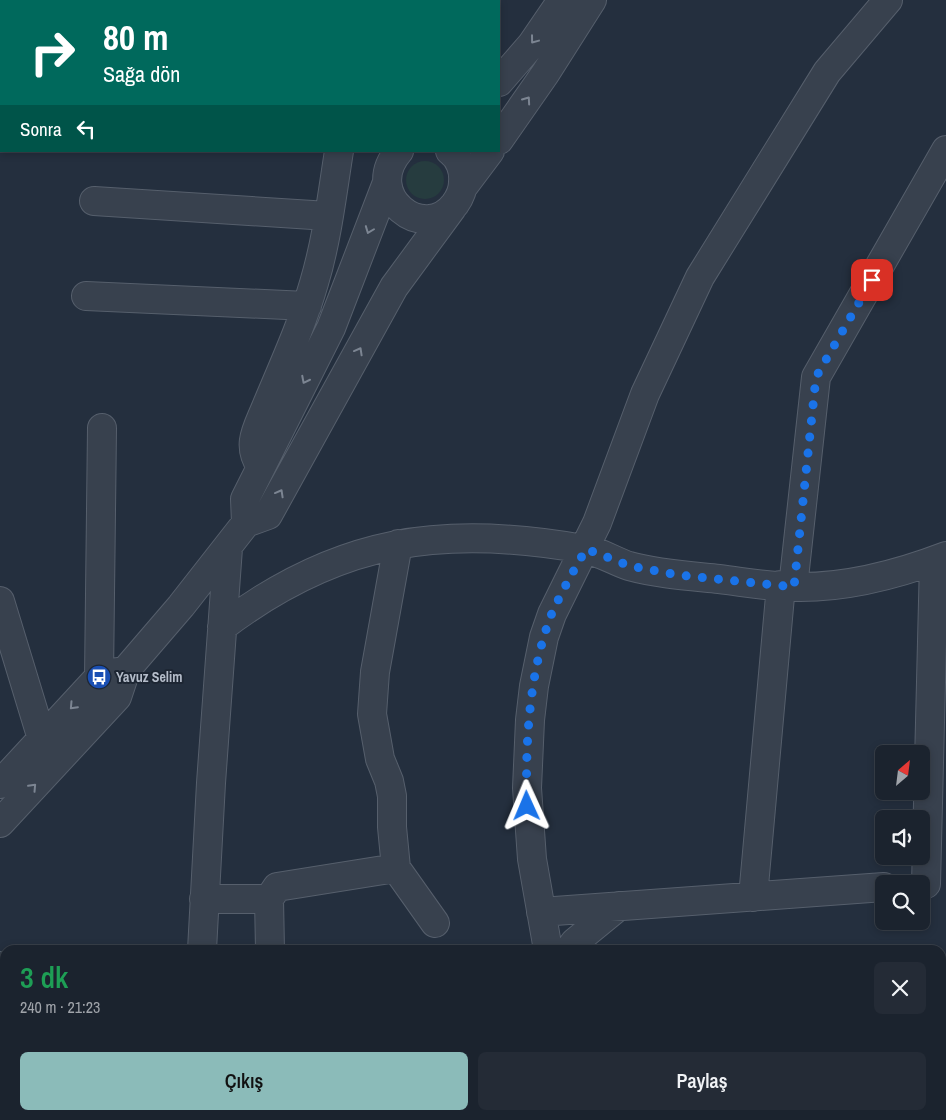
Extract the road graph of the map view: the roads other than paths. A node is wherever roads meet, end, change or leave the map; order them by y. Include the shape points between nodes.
1 (562, 0) edge
2 (592, 0) edge
3 (888, 0) edge
4 (503, 73) edge
5 (500, 139) edge
6 (946, 150) edge
7 (339, 152) edge
8 (451, 152) edge
9 (489, 152) edge
10 (392, 162) edge
11 (458, 198) junction
12 (94, 201) dead end
13 (328, 216) junction
14 (86, 296) dead end
15 (307, 306) junction
16 (102, 428) dead end
17 (261, 468) junction
18 (246, 523) junction
19 (398, 544) junction
20 (228, 548) junction
21 (586, 549) junction
22 (940, 558) edge
23 (787, 586) junction
24 (0, 600) edge
25 (222, 628) junction
26 (126, 670) junction
27 (99, 678) junction
28 (42, 739) junction
29 (0, 784) edge
30 (0, 823) edge
31 (396, 868) junction
32 (931, 886) edge
33 (875, 888) edge
34 (753, 897) junction
35 (204, 899) junction
36 (269, 899) junction
37 (619, 906) junction
38 (541, 912) junction
39 (435, 923) dead end
40 (202, 945) edge
41 (270, 945) edge
42 (547, 945) edge
43 (573, 945) edge

1 -> 4 street via 532,44
5 -> 2 street
3 - 21 street via 827,72 700,277 645,394
6 - 23 street via 816,377
7 - 13 street
8 - 11 street via 464,175
9 - 11 street
10 - 11 street via 390,196 406,214 430,219 442,215
10 -> 17 street via 331,328
18 -> 11 street via 268,515 394,287
12 - 13 street
13 - 15 street
14 - 15 street
15 - 17 street via 253,438 256,460
16 - 27 street
17 - 18 street via 244,499
18 - 20 street
19 - 21 street via 476,537
19 - 25 street via 354,556 302,576 248,608
19 - 31 street via 375,672 372,714 380,759 392,796
20 - 25 street
20 - 26 street
21 - 23 street via 630,566 678,575
21 - 38 street via 565,584 544,637 530,720 528,824
22 - 23 street via 865,579
22 - 32 street
23 - 34 street
24 - 28 street
25 - 35 street
26 - 27 street
30 -> 26 street via 117,697
27 -> 28 street
28 - 29 street
31 - 36 street via 278,887
31 - 39 street
33 - 34 street
34 - 37 street
35 - 36 street
35 - 40 street
36 - 41 street
37 - 38 street
37 - 43 street
38 - 42 street

